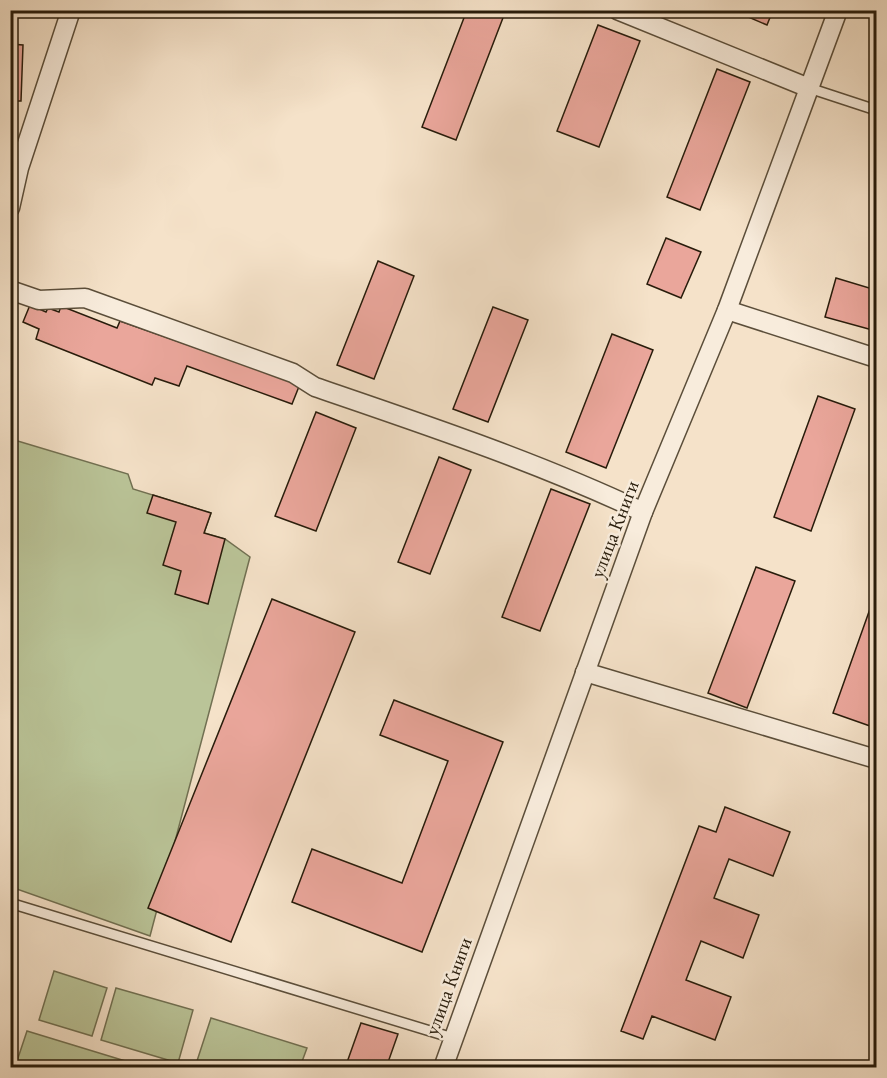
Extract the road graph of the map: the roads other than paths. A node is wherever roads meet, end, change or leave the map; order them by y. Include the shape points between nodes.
1 (71, 10) edge
2 (617, 10) edge
3 (837, 10) edge
4 (809, 88) junction
5 (876, 110) edge
6 (10, 208) edge
7 (10, 290) edge
8 (727, 310) junction
9 (876, 358) edge
10 (643, 512) junction
11 (585, 672) junction
12 (876, 759) edge
13 (10, 903) edge
14 (453, 1038) junction
15 (443, 1068) edge

1 - 6 street via 19,168
2 - 4 street
3 - 4 street, улица Книги
4 - 5 lane
4 - 8 street, улица Книги
7 - 10 street via 39,300 85,298 193,335 293,373 315,387 512,456
8 - 9 street
8 - 10 street, улица Книги
10 - 11 street, улица Книги
11 - 12 street
11 - 14 street, улица Книги
13 - 14 lane
14 - 15 street, улица Книги

